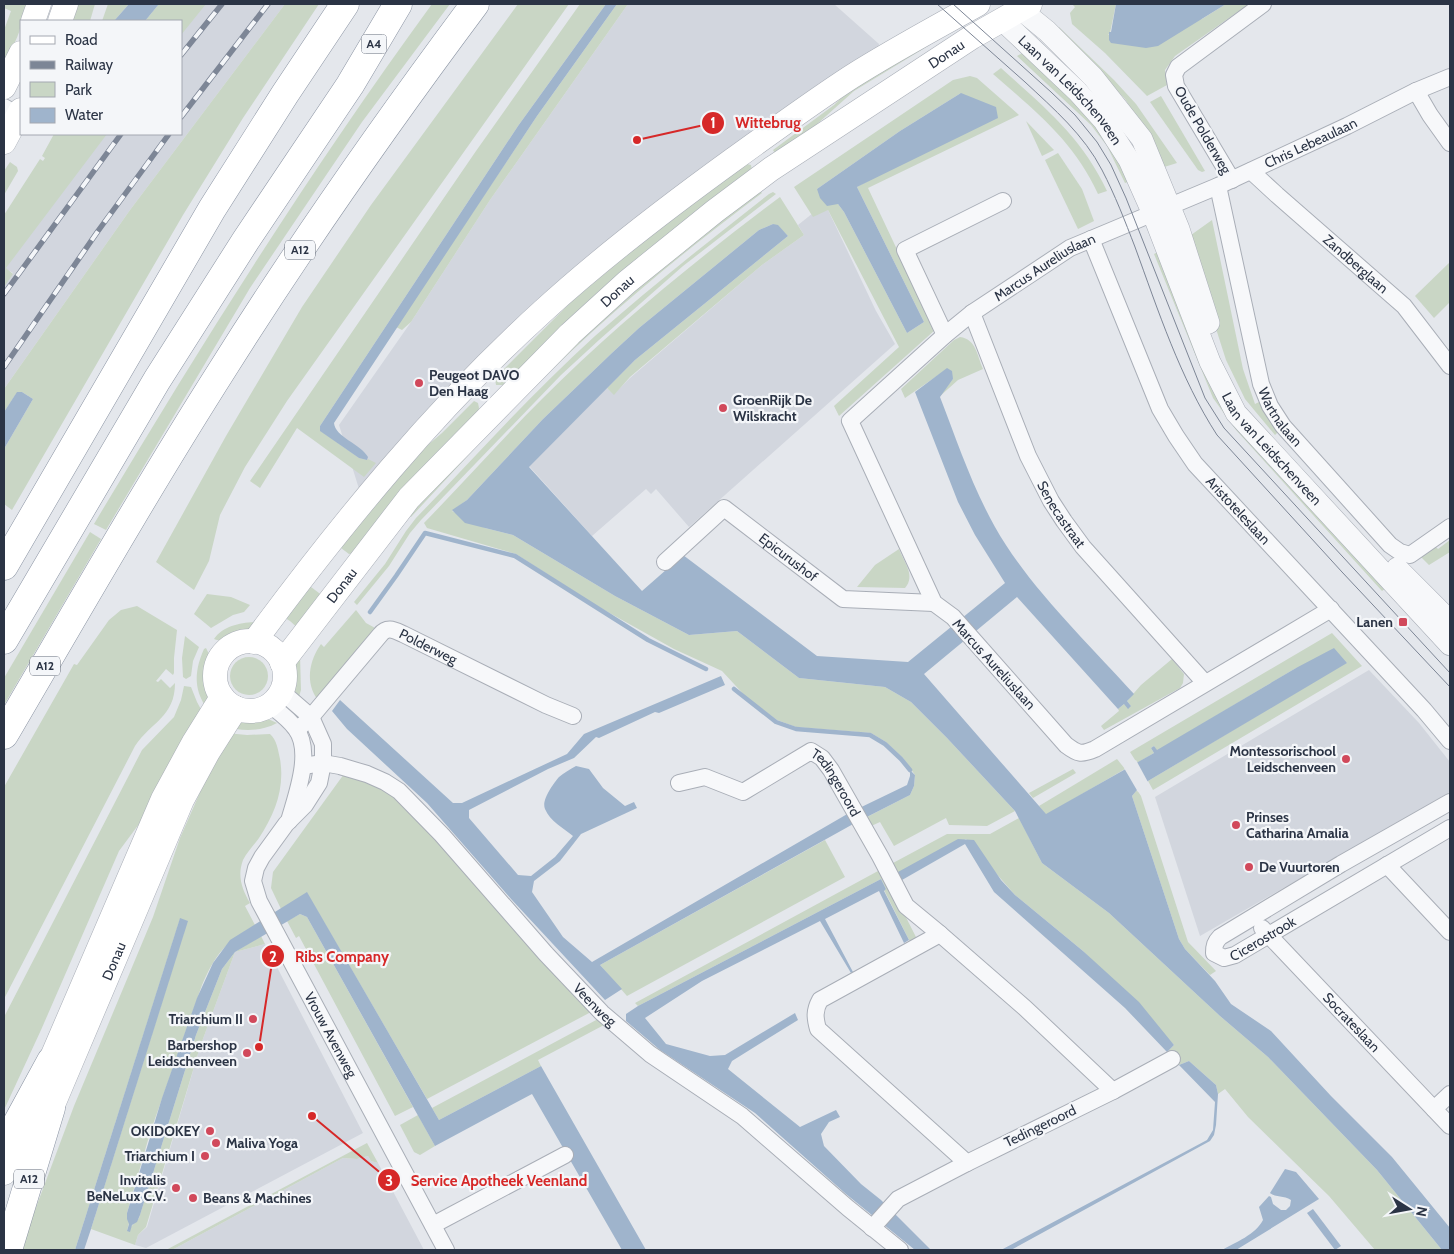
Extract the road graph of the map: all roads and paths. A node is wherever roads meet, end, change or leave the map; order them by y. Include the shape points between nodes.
1 (39, 4) edge
2 (66, 4) edge
3 (346, 4) edge
4 (398, 4) edge
5 (412, 4) edge
6 (475, 4) edge
7 (978, 4) edge
8 (985, 4) edge
9 (1263, 4) edge
10 (1016, 9) edge
11 (33, 20) edge
12 (60, 20) edge
13 (20, 54) edge
14 (1450, 77) edge
15 (350, 85) junction
16 (4, 87) edge
17 (1416, 91) junction
18 (1450, 143) edge
19 (1251, 171) junction
20 (1225, 183) junction
21 (1003, 201) dead end
22 (1162, 210) junction
23 (1091, 239) junction
24 (972, 313) junction
25 (946, 335) junction
26 (1450, 366) edge
27 (1450, 527) edge
28 (10, 557) edge
29 (665, 562) dead end
30 (934, 603) junction
31 (1331, 609) junction
32 (1450, 621) edge
33 (4, 640) edge
34 (254, 642) junction
35 (1450, 645) edge
36 (282, 662) junction
37 (1205, 683) junction
38 (276, 698) junction
39 (229, 703) junction
40 (573, 716) dead end
41 (311, 717) junction
42 (297, 730) junction
43 (4, 735) edge
44 (1450, 741) edge
45 (323, 763) junction
46 (303, 766) junction
47 (679, 783) dead end
48 (1450, 802) edge
49 (289, 821) junction
50 (1450, 828) edge
51 (1387, 865) junction
52 (1252, 918) junction
53 (1450, 932) edge
54 (940, 934) junction
55 (1268, 935) junction
56 (1172, 1059) dead end
57 (50, 1061) junction
58 (1113, 1090) junction
59 (1450, 1094) edge
60 (51, 1108) junction
61 (1434, 1109) junction
62 (1450, 1126) edge
63 (4, 1147) edge
64 (565, 1155) dead end
65 (967, 1163) junction
66 (4, 1173) edge
67 (4, 1221) edge
68 (433, 1226) junction
69 (872, 1228) junction
70 (8, 1250) edge
71 (446, 1250) edge
72 (900, 1250) edge

1 - 11 main road
2 - 12 main road
3 - 28 highway via 212,209
4 - 15 highway, A4
5 - 15 highway
6 - 43 highway, A12 via 293,261 195,413
7 - 34 main road, Donau via 850,78 756,143 610,253 542,311 390,469
8 - 10 main road, Laan van Leidschenveen
9 - 20 street, Oude Polderweg via 1178,67 1174,75 1176,86
10 - 22 street, Laan van Leidschenveen via 1046,30 1093,77 1142,139
10 - 36 main road, Donau via 771,168 627,282 563,341 408,498
13 - 16 main road
14 - 17 street, Chris Lebeaulaan
15 - 33 highway via 194,319
17 - 18 street
17 - 19 street, Chris Lebeaulaan
19 - 20 street, Chris Lebeaulaan
19 - 26 street, Zandberglaan via 1404,306
20 - 22 street, Chris Lebeaulaan
20 - 27 street, Wartnalaan via 1261,384 1283,426 1390,546 1410,555
21 - 25 street via 905,250
22 - 23 street, Marcus Aureliuslaan
22 - 32 street, Laan van Leidschenveen via 1221,361 1242,403 1315,485
22 - 35 street, Laan van Leidschenveen via 1210,362 1236,413
23 - 24 street, Marcus Aureliuslaan via 1070,248
23 - 31 street, Aristoteleslaan via 1160,409 1176,436 1196,464
24 - 25 street, Marcus Aureliuslaan
24 - 37 street, Senecastraat via 1028,456 1051,501 1083,547
25 - 30 street, Marcus Aureliuslaan via 850,421
29 - 30 street, Epicurushof via 724,508 843,599
30 - 37 street, Marcus Aureliuslaan via 953,617 1066,746 1077,754 1095,749
31 - 37 street, Marcus Aureliuslaan
31 - 44 street, Aristoteleslaan
34 - 36 main road via 271,648
34 - 39 main road via 232,646 220,658 215,669 215,681
36 - 38 main road via 284,677
38 - 39 main road via 254,711
38 - 41 street, Vrouw Avenweg
38 - 42 street
39 - 57 main road, Donau via 194,742 163,799
39 - 60 main road, Donau via 208,752 178,808
40 - 41 street, Polderweg via 403,634 386,629
41 - 42 street
41 - 45 street, Vrouw Avenweg via 323,744
42 - 46 street, Vrouw Avenweg via 302,743
45 - 46 street, Veenweg
45 - 49 street, Vrouw Avenweg via 319,783 305,805
45 - 69 street, Veenweg via 368,774 399,791 602,1013 650,1054 742,1116
46 - 49 street, Vrouw Avenweg
47 - 54 street, Tedingeroord via 704,777 743,792 811,751 822,758 831,770 906,906
48 - 52 street, Cicerostrook
49 - 68 street, Vrouw Avenweg via 256,868 254,882 259,901
50 - 51 street, Cicerostrook
51 - 53 street
51 - 55 street, Cicerostrook
52 - 55 street, Socrateslaan
52 - 55 street, Cicerostrook via 1216,941 1214,953 1229,958
54 - 58 street, Tedingeroord
54 - 65 street via 820,1000 815,1018 818,1029
55 - 61 street, Socrateslaan
56 - 58 street, Tedingeroord
57 - 63 highway
57 - 66 main road, Donau
58 - 65 street, Tedingeroord
59 - 61 street
60 - 67 main road, Donau
60 - 70 highway, A12
61 - 62 street, Socrateslaan
64 - 68 street
65 - 69 street, Tedingeroord via 898,1199
68 - 71 street, Vrouw Avenweg
69 - 72 street, Veenweg

